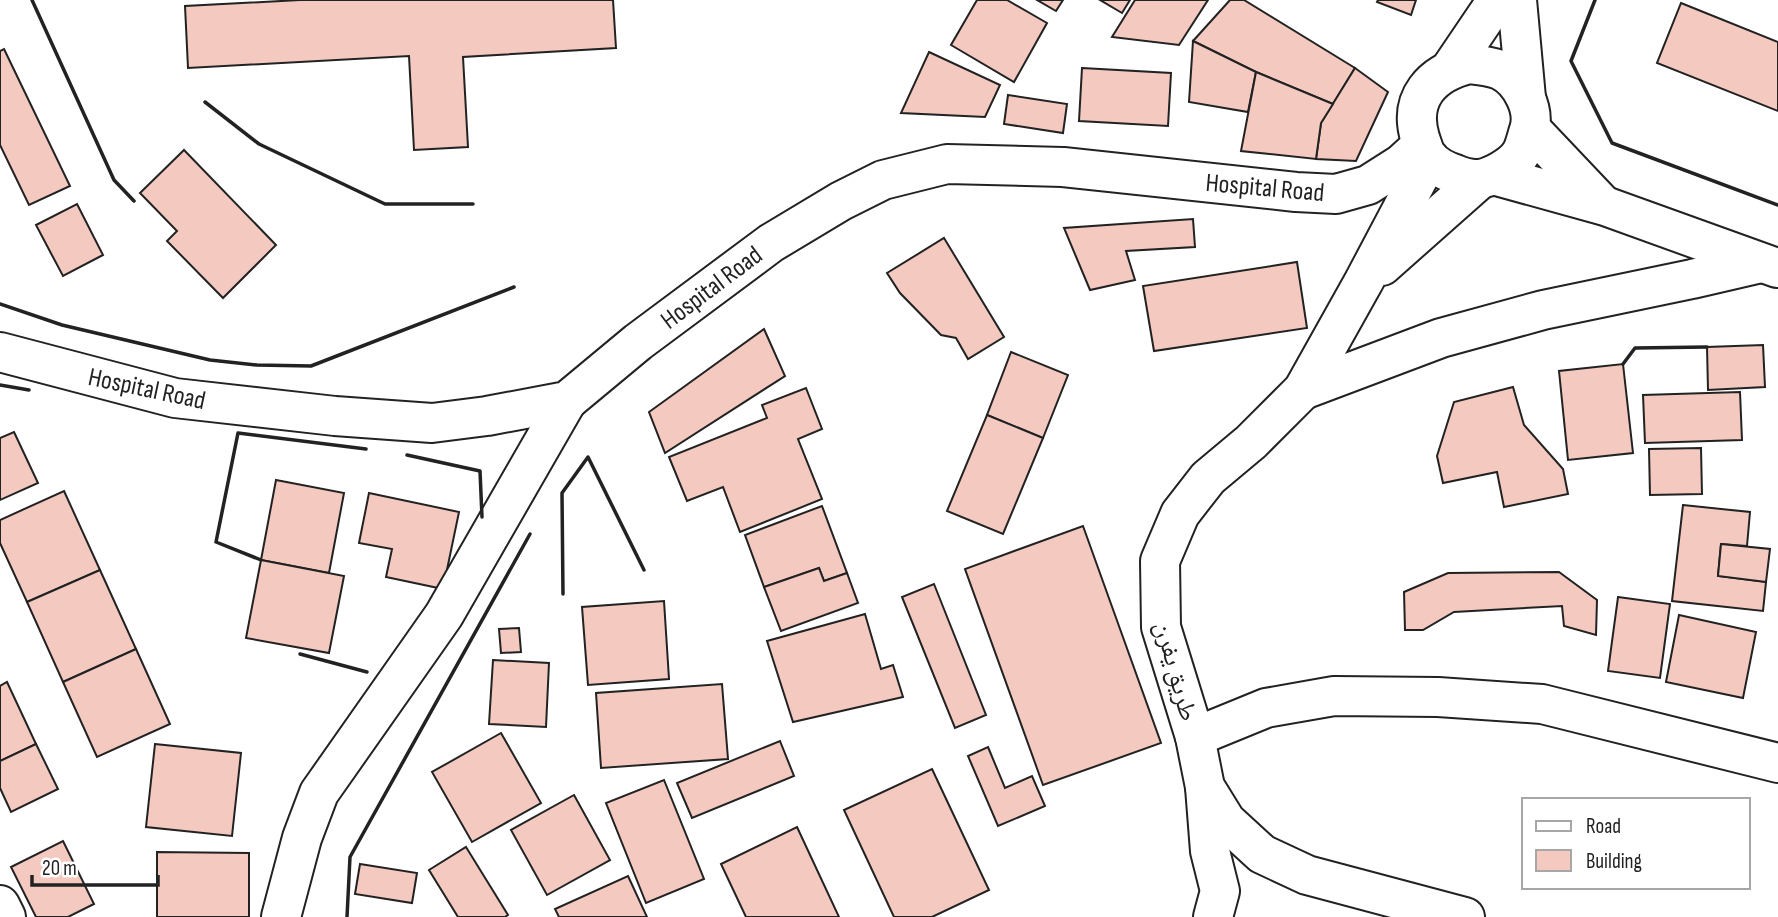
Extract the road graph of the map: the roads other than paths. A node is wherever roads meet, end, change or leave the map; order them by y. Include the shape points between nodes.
1 (1497, 0) edge
2 (1517, 0) edge
3 (1451, 68) junction
4 (1528, 113) junction
5 (1425, 152) junction
6 (1486, 177) junction
7 (1605, 206) junction
8 (1769, 266) edge
9 (1364, 281) junction
10 (0, 352) edge
11 (1303, 390) junction
12 (567, 401) junction
13 (1195, 737) junction
14 (1778, 763) edge
15 (1205, 787) junction
16 (0, 905) edge
17 (6, 917) edge
18 (281, 917) edge
19 (1213, 917) edge
20 (1465, 917) edge

1 - 3 street
2 - 4 street
3 - 4 street via 1469,64 1503,71 1516,83
3 - 5 street via 1435,78 1418,109 1417,128
4 - 6 street via 1521,153 1510,165
4 - 7 street
5 - 6 street via 1446,171 1462,177
5 - 9 street, طريق يفرن
5 - 12 street, Hospital Road via 1367,185 1336,194 1063,167 947,164 883,180 771,243
6 - 7 street
6 - 9 street
7 - 8 street
8 - 11 street via 1543,310 1441,338
9 - 11 street, طريق يفرن
10 - 12 street, Hospital Road via 176,398 335,416 432,423
11 - 13 street, طريق يفرن via 1208,478 1180,514 1160,561 1161,627
12 - 18 street via 444,615 319,793
13 - 14 street via 1266,708 1334,696 1438,697 1542,704
13 - 15 street, طريق يفرن
15 - 19 street via 1210,851 1220,891
15 - 20 street, طريق يفرن via 1226,821 1262,855 1307,875
16 - 17 street

